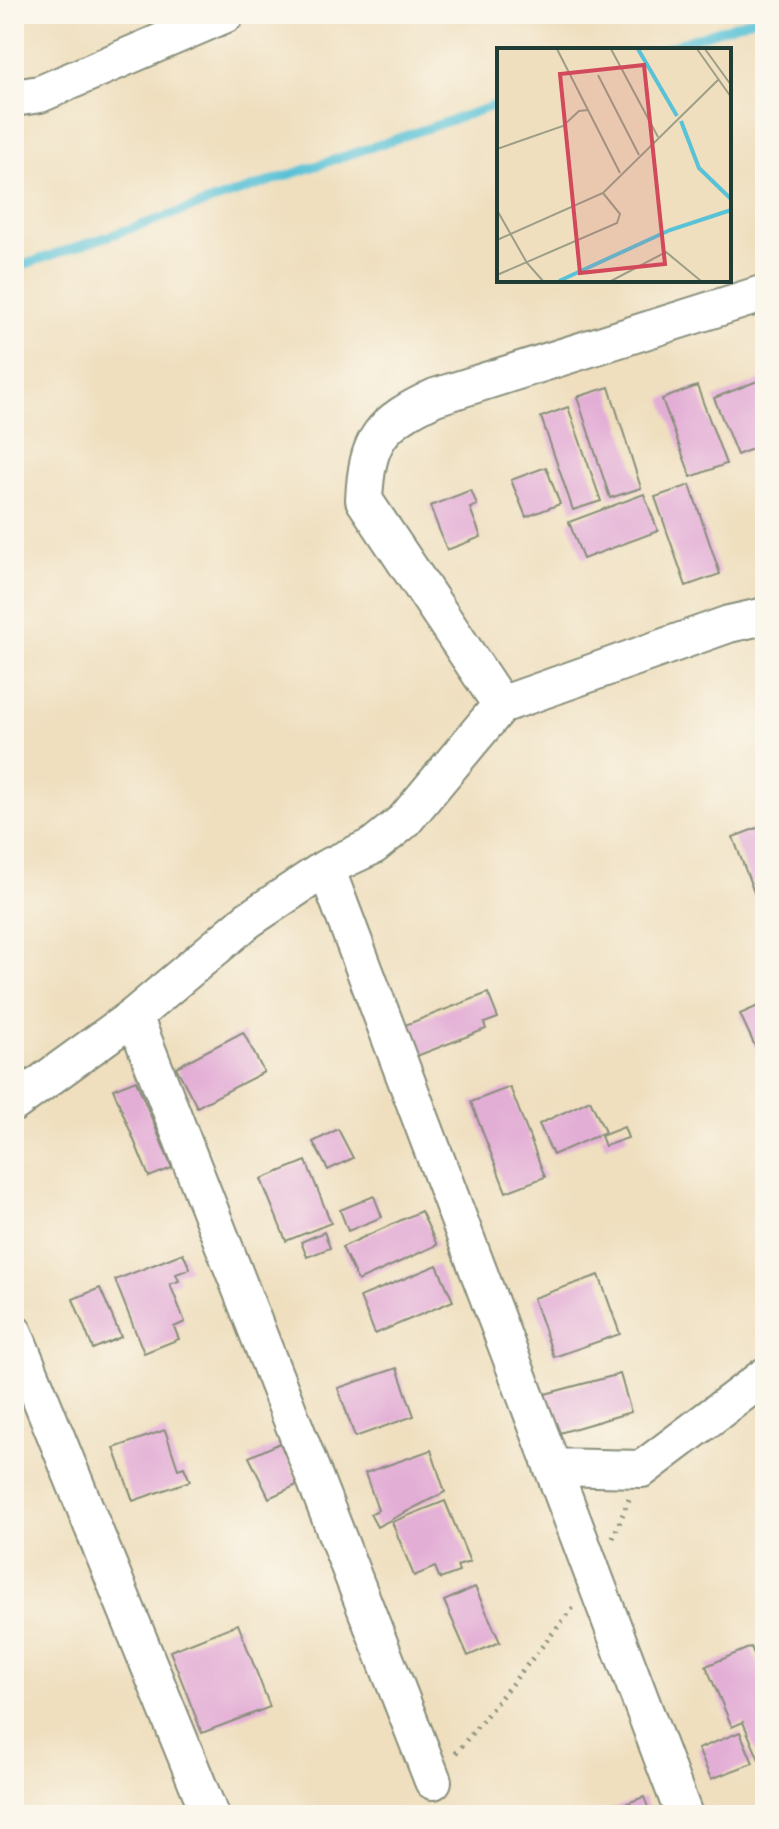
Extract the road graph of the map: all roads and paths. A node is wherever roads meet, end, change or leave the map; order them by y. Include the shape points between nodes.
1 (226, 14) edge
2 (14, 98) edge
3 (765, 293) edge
4 (765, 616) edge
5 (501, 705) junction
6 (326, 868) junction
7 (134, 1016) junction
8 (14, 1103) edge
9 (14, 1333) edge
10 (765, 1376) edge
11 (552, 1467) junction
12 (642, 1469) junction
13 (594, 1584) junction
14 (433, 1781) joint
15 (210, 1815) edge
16 (684, 1815) edge

1 - 2 street via 40,94
3 - 5 street via 435,397 380,429 366,463 364,500
4 - 5 street
5 - 6 street via 404,821 373,846
6 - 7 street via 248,920
6 - 11 street
7 - 8 street
7 - 14 street
9 - 15 street
10 - 12 street
11 - 12 street
11 - 13 street
12 - 13 path
13 - 14 path
13 - 16 street

